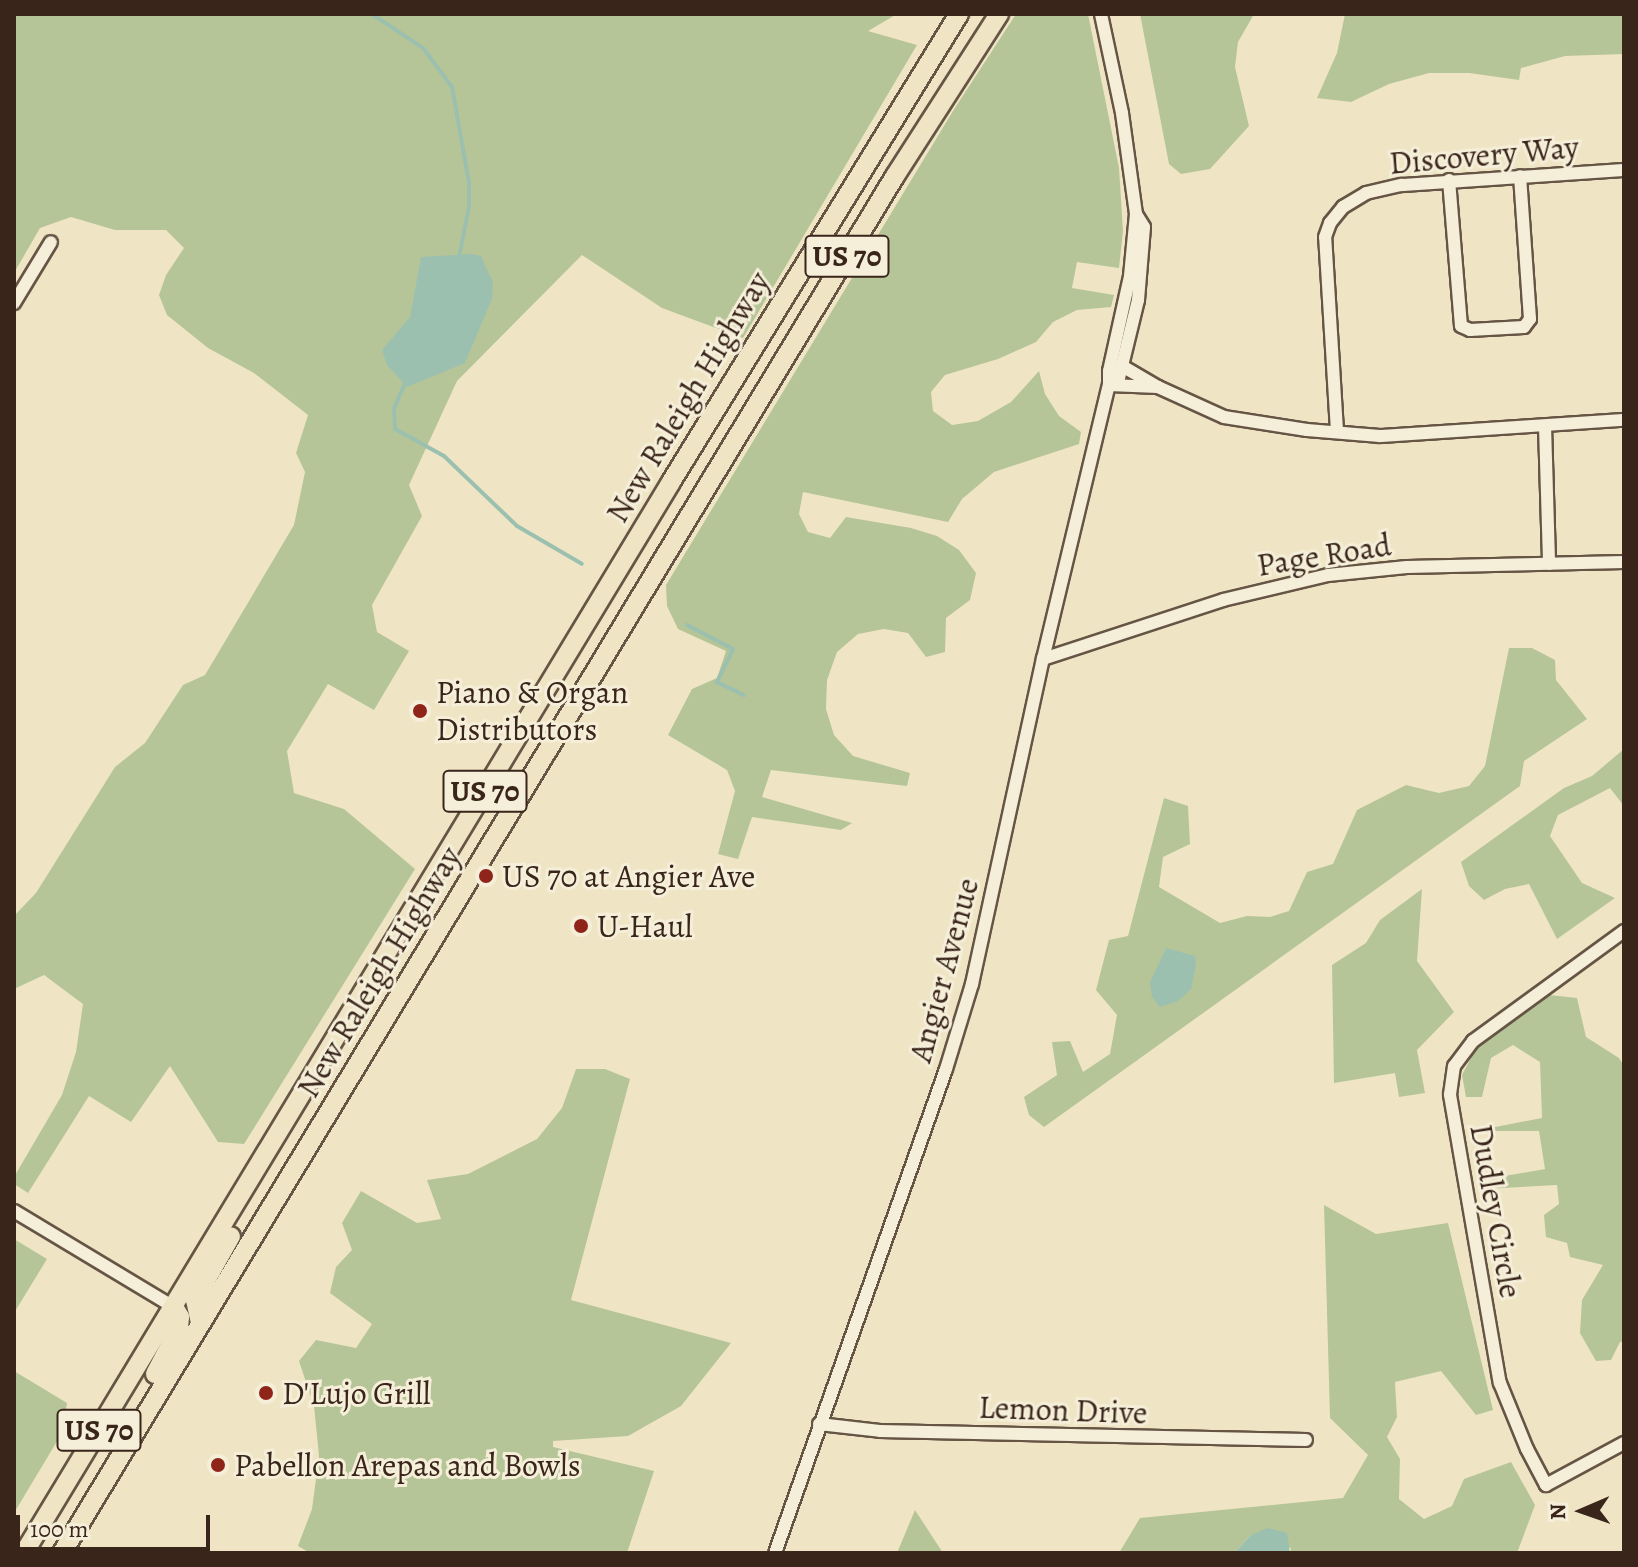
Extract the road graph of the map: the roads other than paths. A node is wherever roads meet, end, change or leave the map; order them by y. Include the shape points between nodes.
1 (959, 14) edge
2 (999, 14) edge
3 (1101, 14) edge
4 (1624, 170) edge
5 (1520, 176) junction
6 (1449, 180) junction
7 (1136, 214) junction
8 (51, 242) dead end
9 (14, 303) edge
10 (1122, 366) junction
11 (1109, 385) junction
12 (1158, 387) junction
13 (1624, 420) edge
14 (1545, 426) junction
15 (1337, 431) junction
16 (1624, 562) edge
17 (1549, 564) junction
18 (1043, 659) junction
19 (1624, 931) edge
20 (237, 1202) junction
21 (14, 1211) edge
22 (174, 1307) junction
23 (200, 1323) junction
24 (819, 1424) junction
25 (1306, 1440) dead end
26 (126, 1443) junction
27 (1624, 1443) edge
28 (24, 1553) edge
29 (62, 1553) edge
30 (775, 1553) edge

1 - 20 highway, New Raleigh Highway / US 70
2 - 23 highway, New Raleigh Highway / US 70 via 895,176
3 - 7 street, Angier Avenue
4 - 5 street, Discovery Way
5 - 6 street, Discovery Way
5 - 6 street via 1530,319 1524,327 1483,330 1465,329 1459,320
6 - 15 street, Discovery Way via 1366,193 1330,223 1325,257
7 - 10 street, Angier Avenue via 1144,227 1142,271
7 - 11 street, Angier Avenue
8 - 9 street
10 - 11 street, Angier Avenue via 1119,378
10 - 12 street
11 - 12 street
11 - 18 street, Angier Avenue
12 - 15 street via 1246,423
13 - 14 street
14 - 15 street via 1380,436
14 - 17 street
16 - 17 street, Page Road
17 - 18 street, Page Road via 1394,568 1300,580
18 - 24 street, Angier Avenue via 972,984
19 - 27 street, Dudley Circle via 1473,1041 1450,1080 1495,1359 1518,1429 1546,1485
20 - 22 highway, New Raleigh Highway / US 70
20 - 23 highway via 234,1230 195,1300
21 - 22 street
22 - 26 highway via 179,1328 123,1427
22 - 28 highway, New Raleigh Highway / US 70
23 - 26 highway, New Raleigh Highway / US 70
24 - 25 street, Lemon Drive via 880,1431
24 - 30 street, Angier Avenue
26 - 29 highway, New Raleigh Highway / US 70

